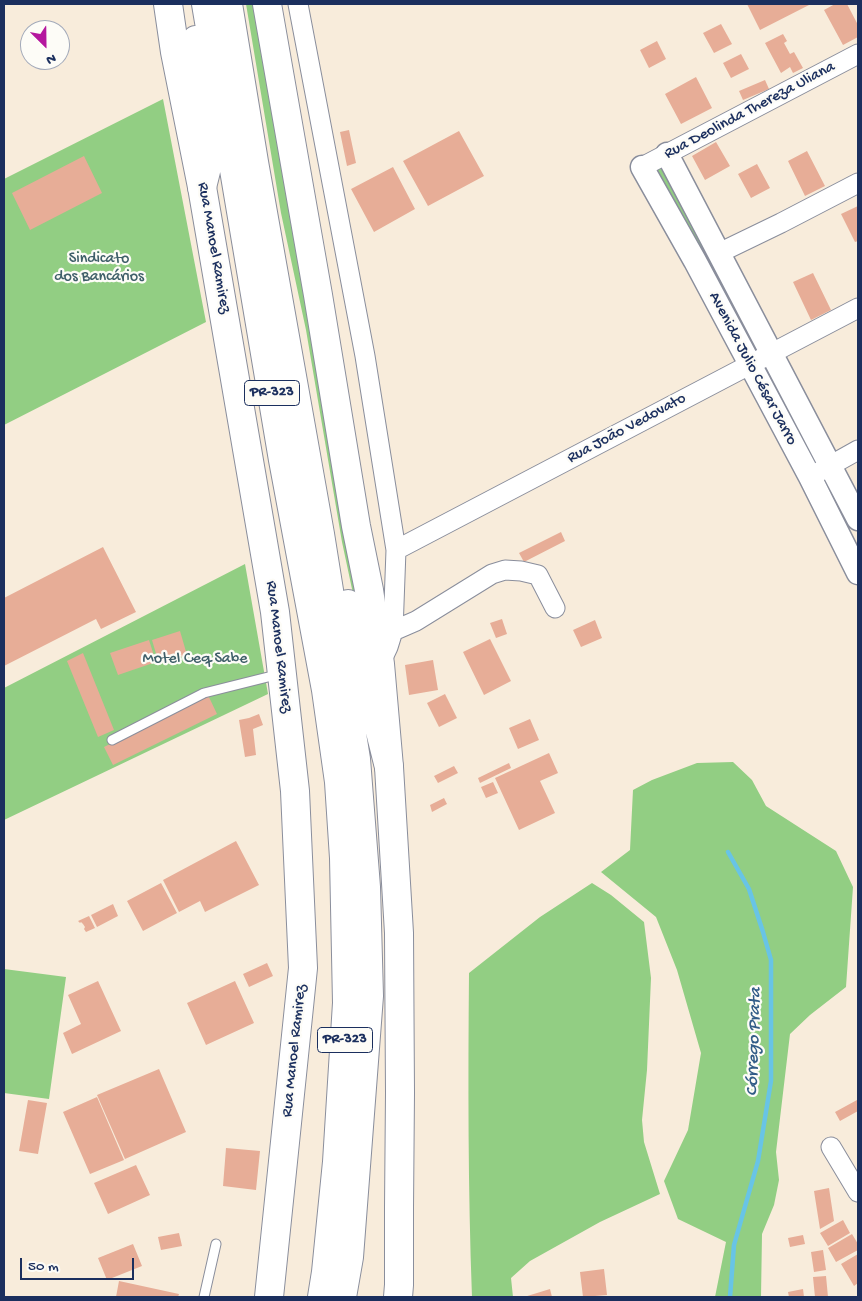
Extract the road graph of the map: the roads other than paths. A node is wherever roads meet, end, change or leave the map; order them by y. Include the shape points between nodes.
1 (168, 4) edge
2 (193, 4) edge
3 (206, 4) edge
4 (228, 4) edge
5 (267, 4) edge
6 (298, 4) edge
7 (858, 54) edge
8 (667, 154) junction
9 (642, 167) joint
10 (858, 183) edge
11 (202, 188) junction
12 (719, 253) junction
13 (858, 308) edge
14 (771, 353) junction
15 (750, 365) junction
16 (858, 450) edge
17 (829, 465) junction
18 (810, 477) junction
19 (858, 519) edge
20 (320, 534) junction
21 (396, 550) junction
22 (858, 573) edge
23 (555, 608) dead end
24 (393, 631) junction
25 (380, 664) junction
26 (282, 673) junction
27 (112, 740) dead end
28 (389, 767) junction
29 (831, 1146) dead end
30 (858, 1192) edge
31 (216, 1244) dead end
32 (204, 1297) edge
33 (269, 1297) edge
34 (322, 1297) edge
35 (342, 1297) edge
36 (398, 1297) edge

1 - 11 main road, Rua Manoel Ramirez
2 - 11 main road via 207,167
3 - 34 main road, PR-323 via 283,460 326,690 339,782 347,1003 337,1162
4 - 20 main road, PR-323
5 - 25 main road
6 - 21 street via 365,356
7 - 8 street, Rua Deolinda Thereza Uliana
8 - 9 street, Rua Deolinda Thereza Uliana
8 - 12 street, Avenida Julio César Jarro
9 - 15 street, Avenida Julio César Jarro
10 - 12 street
11 - 26 main road, Rua Manoel Ramirez via 275,612
12 - 14 street, Avenida Julio César Jarro
13 - 14 street, Rua João Vedovato
14 - 15 street, Rua João Vedovato
14 - 17 street, Avenida Julio César Jarro
15 - 18 street, Avenida Julio César Jarro
15 - 21 street, Rua João Vedovato
16 - 17 street
17 - 18 street
17 - 19 street, Avenida Julio César Jarro
18 - 22 street, Avenida Julio César Jarro
20 - 28 main road via 334,550
20 - 35 main road, PR-323 via 356,759 366,887 369,996 349,1257
21 - 24 street
23 - 24 street via 538,575 505,570 492,574 416,621
24 - 25 street
25 - 28 main road
26 - 27 lane via 204,693
26 - 33 main road, Rua Manoel Ramirez via 295,790 303,968
28 - 36 main road via 399,933
29 - 30 street
31 - 32 lane

